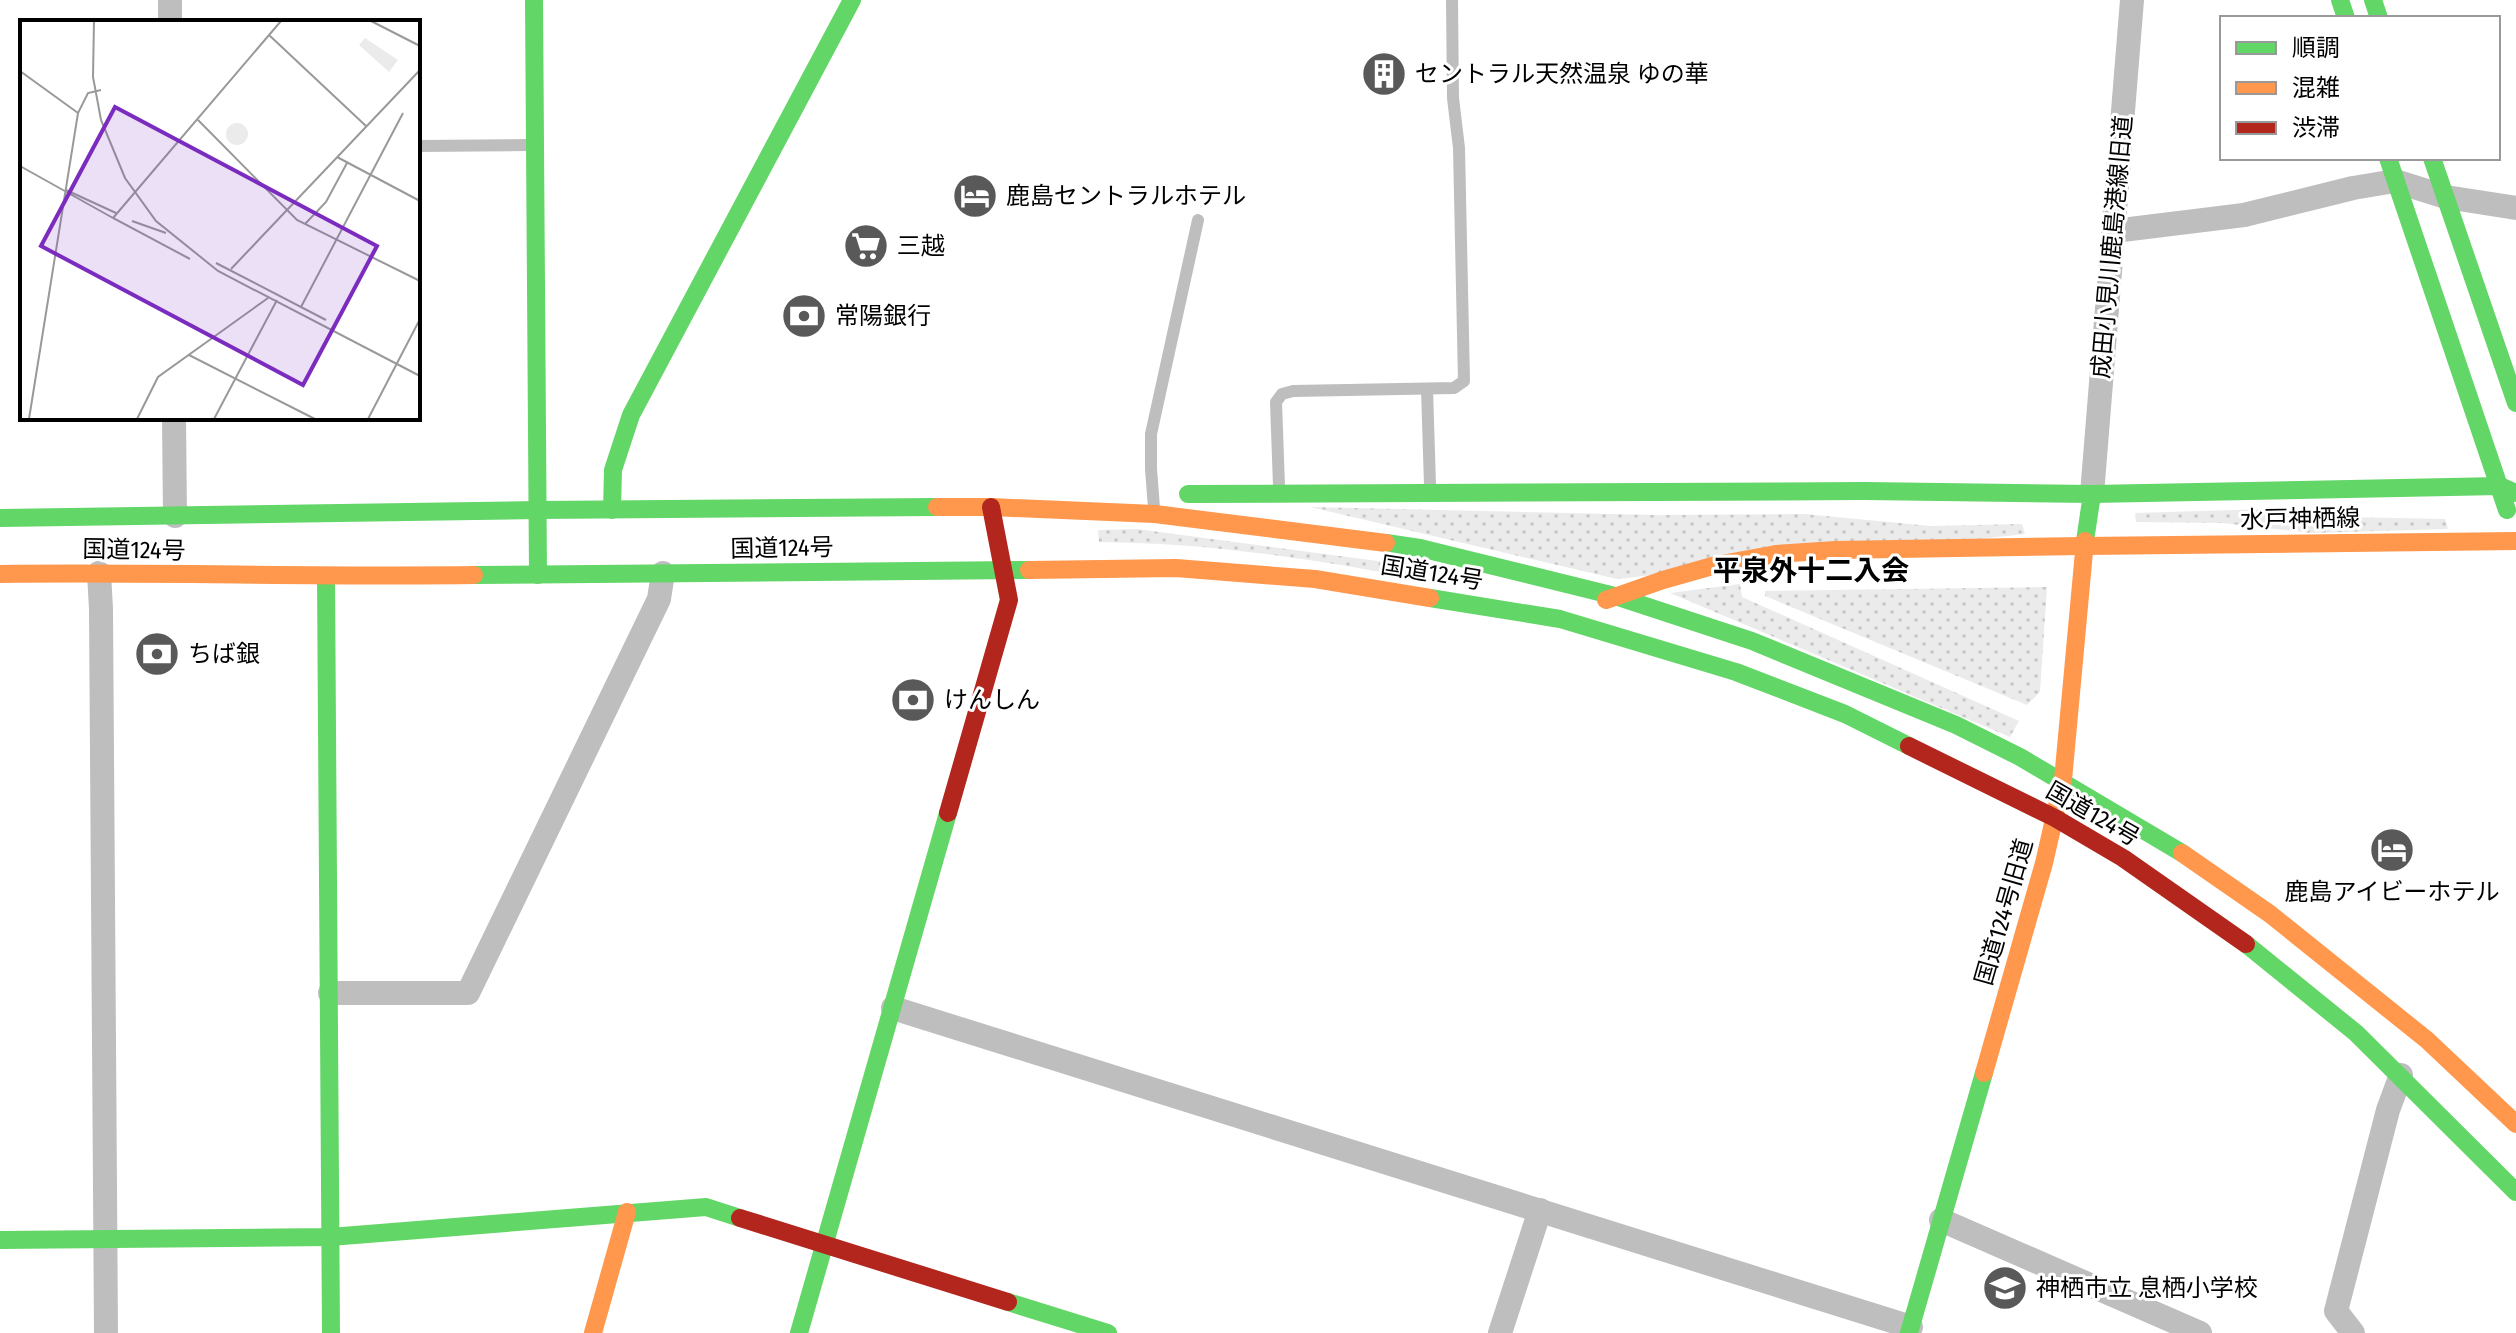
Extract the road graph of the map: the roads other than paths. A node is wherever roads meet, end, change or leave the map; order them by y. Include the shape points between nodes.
1 (534, 0) edge
2 (852, 0) edge
3 (1452, 0) edge
4 (2132, 0) edge
5 (534, 145) junction
6 (420, 146) edge
7 (2433, 160) edge
8 (2392, 169) edge
9 (2446, 197) junction
10 (2516, 208) edge
11 (1198, 220) dead end
12 (2114, 231) junction
13 (1427, 389) junction
14 (2516, 403) edge
15 (174, 420) edge
16 (2508, 490) edge
17 (1430, 493) junction
18 (1137, 494) junction
19 (1279, 494) junction
20 (2092, 494) junction
21 (991, 507) junction
22 (538, 510) junction
23 (612, 510) junction
24 (1155, 514) junction
25 (175, 516) junction
26 (0, 518) edge
27 (2516, 540) edge
28 (2084, 546) junction
29 (1003, 569) junction
30 (99, 573) junction
31 (663, 573) junction
32 (0, 574) edge
33 (538, 575) junction
34 (326, 577) junction
35 (1615, 596) junction
36 (1560, 619) junction
37 (2063, 780) junction
38 (2055, 818) junction
39 (330, 993) junction
40 (893, 1008) junction
41 (2401, 1075) junction
42 (2516, 1124) edge
43 (2516, 1192) edge
44 (1540, 1210) junction
45 (627, 1212) junction
46 (1941, 1220) junction
47 (330, 1237) junction
48 (105, 1239) junction
49 (0, 1240) edge
50 (824, 1244) junction
51 (1910, 1330) edge
52 (106, 1333) edge
53 (331, 1333) edge
54 (593, 1333) edge
55 (799, 1333) edge
56 (1108, 1333) edge
57 (1500, 1333) edge
58 (2200, 1333) edge
59 (2353, 1333) edge

1 - 5 main road
2 - 23 main road via 631,415 613,470
3 - 13 lane via 1465,376 1460,386
4 - 12 street, 成田小見川鹿島港線旧道
5 - 6 lane
5 - 22 main road
7 - 9 main road
8 - 9 street
8 - 12 street via 2353,188 2244,215
8 - 16 main road
9 - 10 street
9 - 14 main road
11 - 18 lane
12 - 20 street, 成田小見川鹿島港線旧道
13 - 17 lane
13 - 19 lane via 1282,394 1276,402
15 - 25 street
16 - 20 main road, 水戸神栖線
16 - 27 main road
17 - 19 main road, 国道124号
17 - 20 main road, 国道124号
18 - 19 main road, 国道124号
18 - 21 main road, 国道124号
18 - 24 lane
20 - 28 main road, 国道124号旧道
21 - 23 main road, 国道124号
21 - 24 main road, 国道124号
21 - 29 main road
22 - 23 main road, 国道124号
22 - 25 main road, 国道124号
22 - 33 main road
24 - 35 main road, 国道124号 via 1420,548
25 - 26 main road, 国道124号
27 - 28 main road, 水戸神栖線
28 - 35 main road via 1776,554 1716,565
28 - 37 main road, 国道124号旧道
29 - 31 main road, 国道124号
29 - 36 main road, 国道124号 via 1176,568 1315,579
29 - 40 main road via 1009,600
30 - 32 main road, 国道124号
30 - 34 main road, 国道124号
30 - 48 street
31 - 33 main road, 国道124号
31 - 39 street via 659,599 468,993
33 - 34 main road, 国道124号
34 - 39 main road
35 - 36 main road
35 - 37 main road, 国道124号 via 1752,641 1858,684 1956,725
36 - 38 main road, 国道124号 via 1736,672 1845,714
37 - 38 main road, 国道124号旧道
37 - 42 main road, 国道124号 via 2270,914 2427,1040
38 - 41 main road, 国道124号 via 2244,942
38 - 46 main road, 国道124号旧道
39 - 47 main road
40 - 44 street
40 - 50 main road
41 - 43 main road, 国道124号
41 - 59 street via 2336,1311
44 - 51 street
44 - 57 street
45 - 47 main road
45 - 50 main road via 706,1207
45 - 54 main road
46 - 51 main road, 国道124号旧道
46 - 58 street
47 - 48 main road
47 - 53 main road
48 - 49 main road
48 - 52 street
50 - 55 main road
50 - 56 main road

